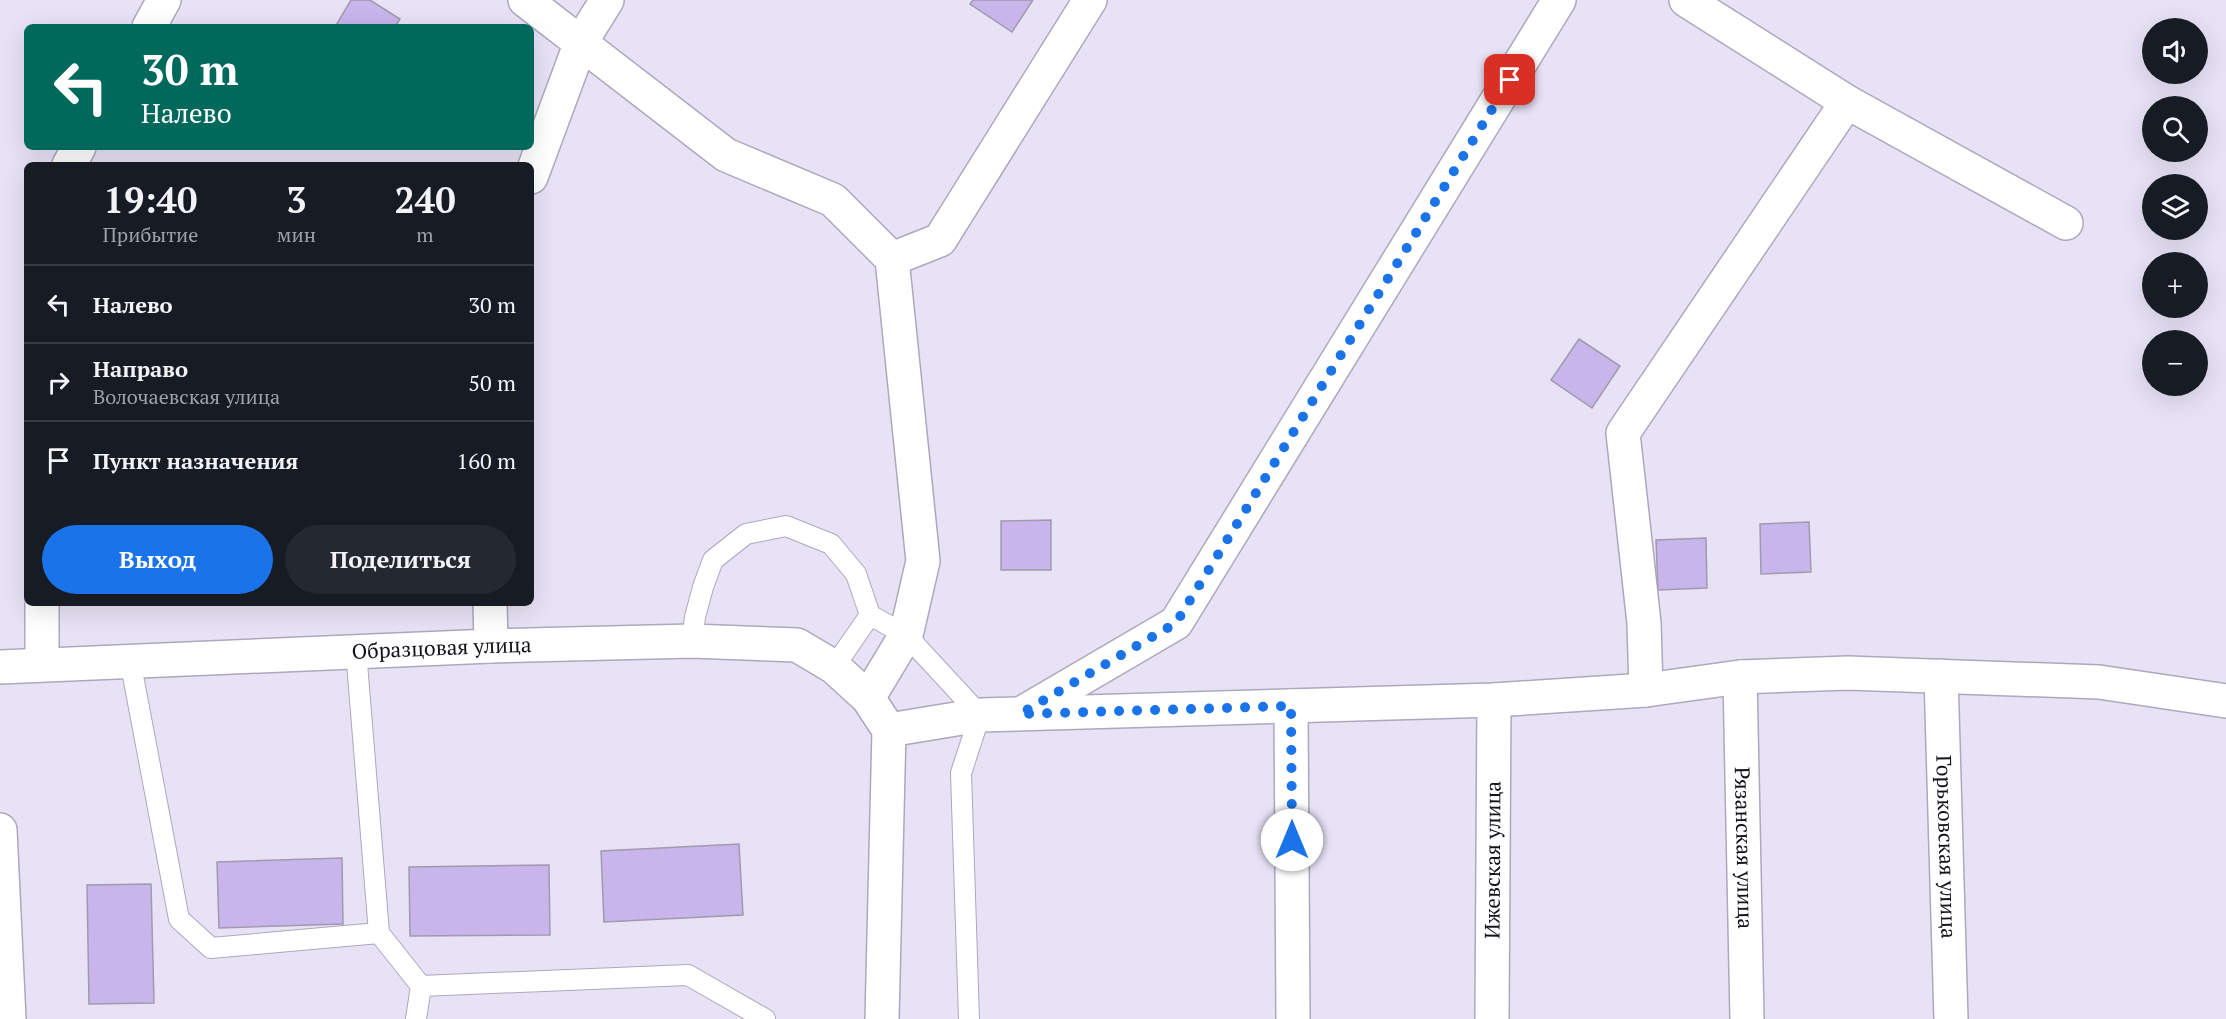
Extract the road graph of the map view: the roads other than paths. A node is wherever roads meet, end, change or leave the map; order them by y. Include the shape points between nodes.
1 (164, 0) edge
2 (525, 0) edge
3 (607, 0) edge
4 (1090, 0) edge
5 (1559, 0) edge
6 (1686, 0) edge
7 (151, 24) edge
8 (581, 42) junction
9 (1847, 102) junction
10 (534, 169) edge
11 (2066, 223) dead end
12 (892, 259) junction
13 (42, 606) edge
14 (490, 606) edge
15 (870, 615) junction
16 (906, 635) junction
17 (692, 641) junction
18 (491, 646) junction
19 (356, 651) junction
20 (130, 660) junction
21 (42, 664) junction
22 (0, 666) edge
23 (834, 667) junction
24 (1941, 676) junction
25 (1740, 677) junction
26 (1646, 690) junction
27 (868, 698) junction
28 (1494, 700) junction
29 (2226, 701) edge
30 (1291, 706) junction
31 (1020, 714) junction
32 (980, 716) junction
33 (889, 730) junction
34 (0, 830) edge
35 (379, 933) junction
36 (421, 986) junction
37 (9, 1019) edge
38 (416, 1019) edge
39 (765, 1019) edge
40 (882, 1019) edge
41 (969, 1019) edge
42 (1293, 1019) edge
43 (1492, 1019) edge
44 (1747, 1019) edge
45 (1952, 1019) edge

1 - 7 street
2 - 8 street
3 - 8 street
4 - 12 street via 940,240
5 - 31 street via 1176,623
6 - 9 street
8 - 10 street
8 - 12 street via 726,155 833,200
9 - 11 street
9 - 26 street via 1623,433 1644,623
12 - 16 street via 923,561
13 - 21 street
14 - 18 street
15 - 16 lane
15 - 17 lane via 856,574 831,544 786,526 747,534 713,561 695,617
15 - 23 lane
16 - 27 street
16 - 32 lane
17 - 18 street, Образцовая улица
17 - 23 street, Образцовая улица via 797,645
18 - 19 street, Образцовая улица
19 - 20 street, Образцовая улица
19 - 35 lane
20 - 21 street, Образцовая улица
20 - 35 lane via 179,919 211,948
21 - 22 street, Образцовая улица
23 - 27 street, Образцовая улица
24 - 25 street via 1848,673
24 - 29 street via 2099,682
24 - 45 street, Горьковская улица
25 - 26 street
25 - 44 street, Рязанская улица
26 - 28 street
27 - 33 street, Образцовая улица
28 - 30 street
28 - 43 street, Ижевская улица
30 - 31 street
30 - 42 street
31 - 32 street
32 - 33 street
32 - 41 lane via 962,773
33 - 40 street
34 - 37 street
35 - 36 lane
36 - 38 lane
36 - 39 lane via 688,975

